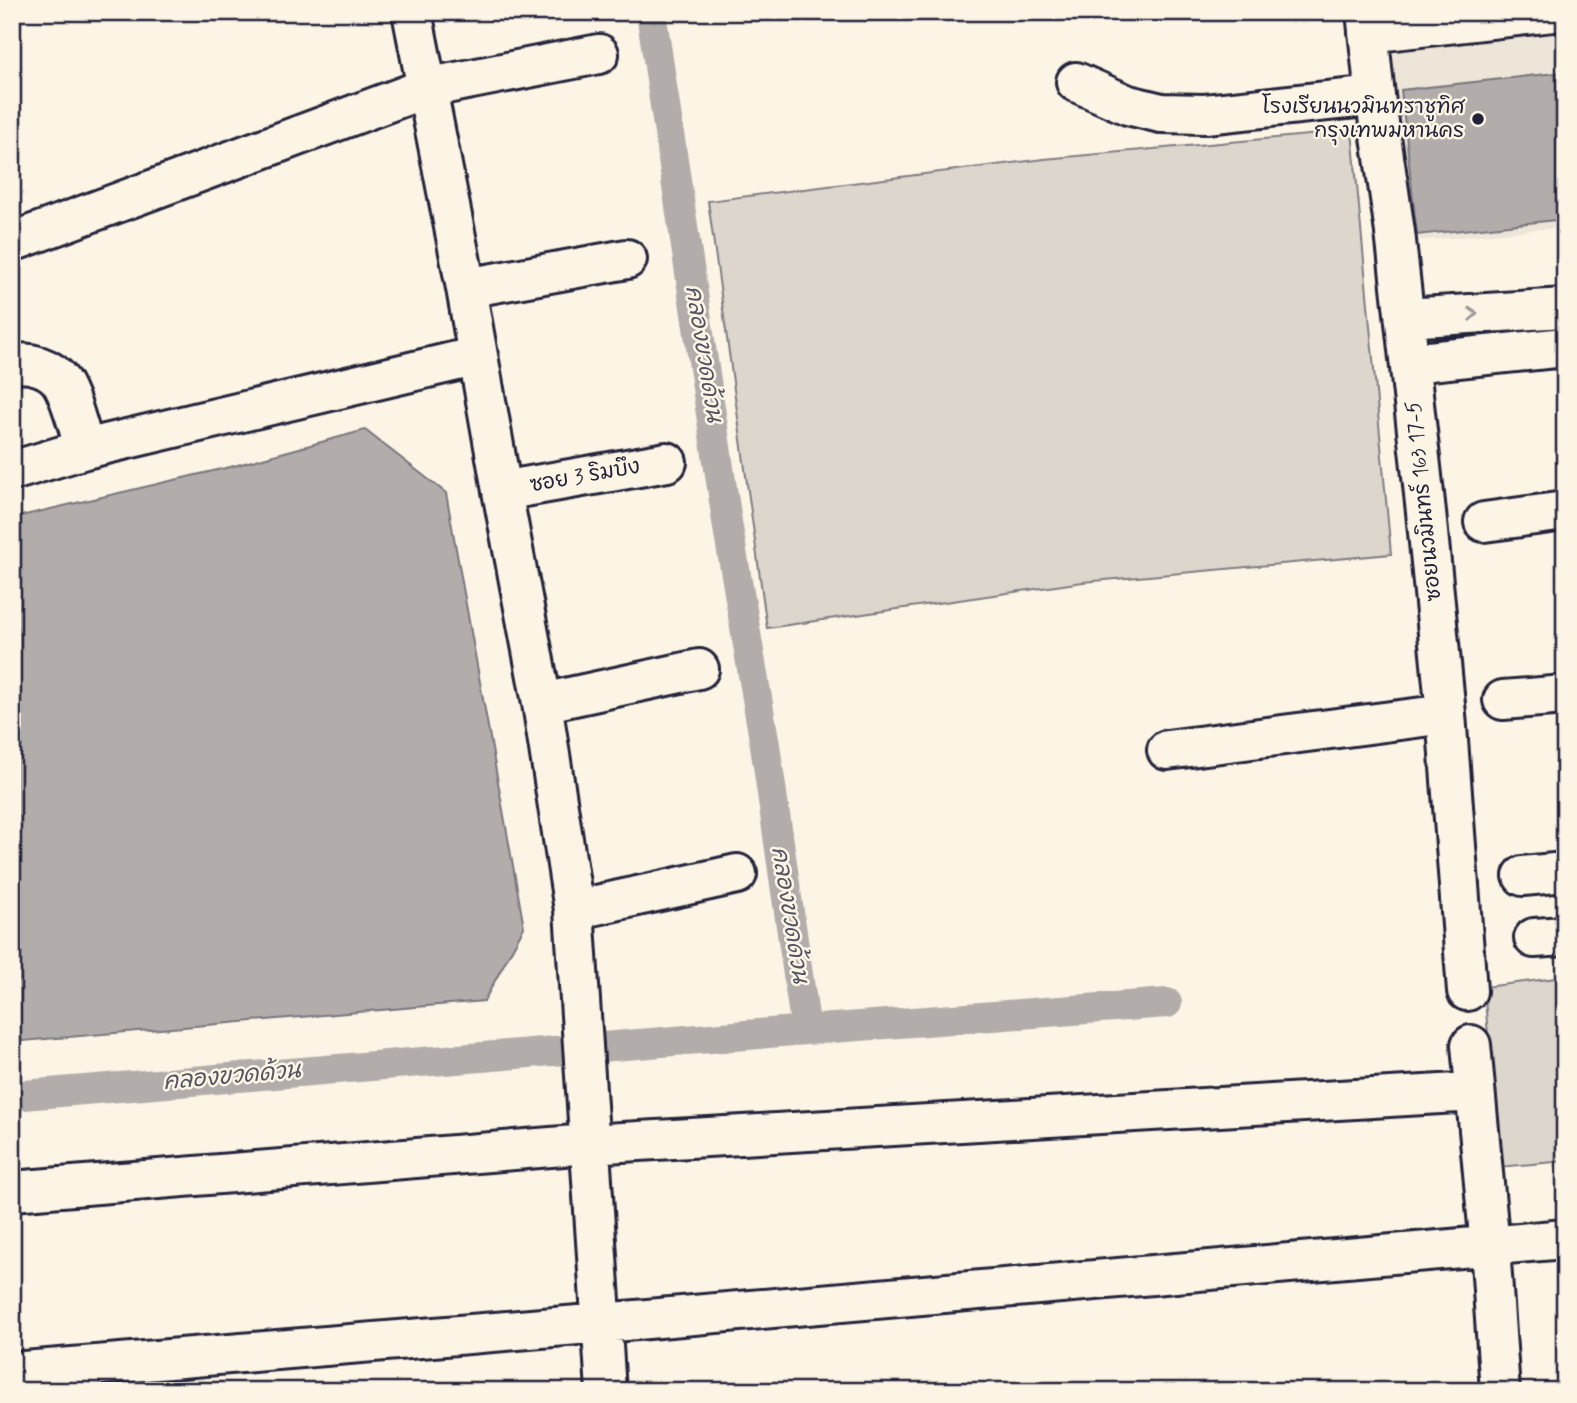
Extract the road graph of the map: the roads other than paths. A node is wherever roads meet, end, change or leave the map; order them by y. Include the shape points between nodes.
1 (412, 12) edge
2 (1553, 12) edge
3 (1367, 23) edge
4 (599, 54) dead end
5 (1076, 82) dead end
6 (426, 88) junction
7 (1375, 96) junction
8 (12, 242) edge
9 (627, 259) dead end
10 (466, 288) junction
11 (1565, 308) edge
12 (1405, 318) junction
13 (1565, 347) edge
14 (478, 356) junction
15 (1409, 363) junction
16 (12, 364) edge
17 (85, 449) junction
18 (667, 462) dead end
19 (12, 471) edge
20 (502, 491) junction
21 (1565, 512) edge
22 (1484, 522) dead end
23 (699, 669) dead end
24 (1565, 695) edge
25 (1503, 700) dead end
26 (542, 703) junction
27 (1446, 714) junction
28 (1167, 750) dead end
29 (1565, 872) edge
30 (737, 874) dead end
31 (1523, 876) dead end
32 (573, 910) junction
33 (1467, 991) dead end
34 (1471, 1045) dead end
35 (1475, 1092) junction
36 (589, 1144) junction
37 (12, 1191) edge
38 (1565, 1239) edge
39 (1490, 1247) junction
40 (602, 1323) junction
41 (12, 1372) edge
42 (606, 1391) edge
43 (1500, 1391) edge

1 - 6 street
2 - 3 street
3 - 7 street, ซอยนวมินทร์ 163 17-5
4 - 6 street
5 - 7 street via 1128,105 1161,113 1205,114
6 - 8 street
6 - 10 street
7 - 12 street, ซอยนวมินทร์ 163 17-5
9 - 10 street
10 - 14 street
12 -> 11 street
12 - 15 street, ซอยนวมินทร์ 163 17-5
13 - 15 street
14 - 17 street
14 - 20 street
15 - 27 street, ซอยนวมินทร์ 163 17-5
16 - 17 street via 38,366 61,382
17 - 19 street
18 - 20 street, ซอย 3 ริมบึง
20 - 26 street
21 - 22 street
23 - 26 street
24 - 25 street
26 - 32 street
27 - 28 street
27 - 33 street, ซอยนวมินทร์ 163 17-5
29 - 31 street
30 - 32 street
32 - 36 street
34 - 35 street
35 - 36 street
35 - 39 street
36 - 37 street
36 - 40 street
38 - 39 street
39 - 40 street
39 - 43 street
40 - 41 street
40 - 42 street

